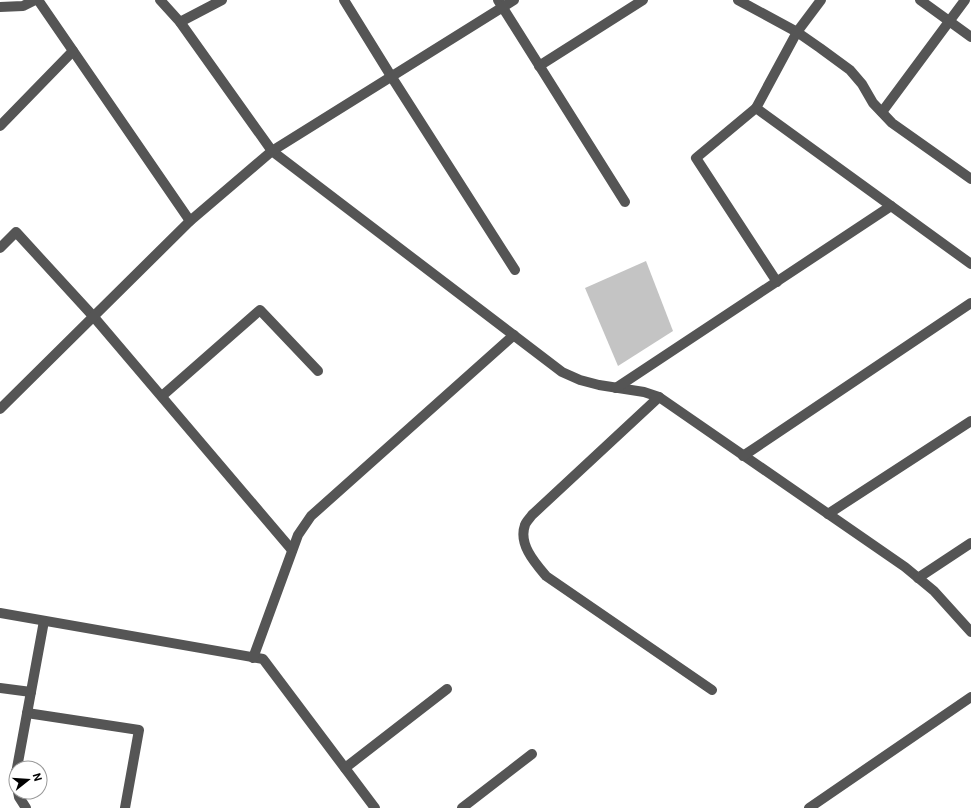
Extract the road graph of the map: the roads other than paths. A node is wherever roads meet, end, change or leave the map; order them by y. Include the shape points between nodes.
1 (35, 0) edge
2 (38, 0) edge
3 (160, 0) edge
4 (222, 0) edge
5 (344, 0) edge
6 (514, 0) edge
7 (642, 0) edge
8 (738, 0) edge
9 (821, 0) edge
10 (920, 0) edge
11 (965, 0) edge
12 (501, 4) edge
13 (0, 7) edge
14 (949, 21) junction
15 (180, 22) junction
16 (797, 32) junction
17 (971, 37) edge
18 (73, 51) junction
19 (539, 66) junction
20 (391, 76) junction
21 (756, 108) junction
22 (882, 112) junction
23 (0, 126) edge
24 (272, 151) junction
25 (971, 179) edge
26 (625, 202) dead end
27 (891, 206) junction
28 (190, 221) junction
29 (0, 248) edge
30 (971, 264) edge
31 (515, 270) dead end
32 (777, 282) junction
33 (971, 303) edge
34 (93, 316) junction
35 (514, 335) junction
36 (318, 371) dead end
37 (616, 388) junction
38 (162, 396) junction
39 (659, 398) junction
40 (0, 409) edge
41 (971, 421) edge
42 (743, 456) junction
43 (828, 514) junction
44 (971, 543) edge
45 (292, 550) junction
46 (918, 578) junction
47 (0, 614) edge
48 (44, 621) junction
49 (971, 632) edge
50 (253, 658) junction
51 (0, 688) edge
52 (446, 689) dead end
53 (712, 690) dead end
54 (31, 692) junction
55 (971, 697) edge
56 (27, 713) junction
57 (532, 754) dead end
58 (18, 760) edge
59 (345, 768) junction
60 (124, 808) edge
61 (375, 808) edge
62 (462, 808) edge
63 (808, 808) edge

1 - 13 street via 23,6
2 - 18 street
3 - 15 street
4 - 15 street
5 - 20 street
6 - 12 street
7 - 19 street
8 - 16 street
9 - 16 street
10 - 14 street
11 - 14 street
12 - 19 street
12 - 20 street
14 - 17 street
14 - 22 street
15 - 24 street
16 - 21 street
16 - 22 street via 850,70
18 - 23 street
18 - 28 street
19 - 26 street
20 - 24 street
20 - 31 street
21 - 27 street
21 - 32 street via 696,158
22 - 25 street
24 - 28 street
24 - 35 street
27 - 30 street
27 - 32 street
28 - 34 street
29 - 34 street via 16,232
32 - 37 street
33 - 42 street
34 - 38 street
34 - 40 street
35 - 37 street via 562,372 580,380
35 - 45 street via 311,516 298,535
36 - 38 street via 260,310
37 - 39 street via 644,392
38 - 45 street
39 - 42 street
39 - 53 street via 532,515 525,526 524,540 532,560 546,576
41 - 43 street
42 - 43 street
43 - 46 street
44 - 46 street
45 - 50 street
46 - 49 street
47 - 48 street
48 - 50 street
48 - 54 street
50 - 59 street via 263,659
51 - 54 street
52 - 59 street
54 - 56 street
55 - 63 street
56 - 58 street
56 - 60 street via 139,730
57 - 62 street
59 - 61 street

